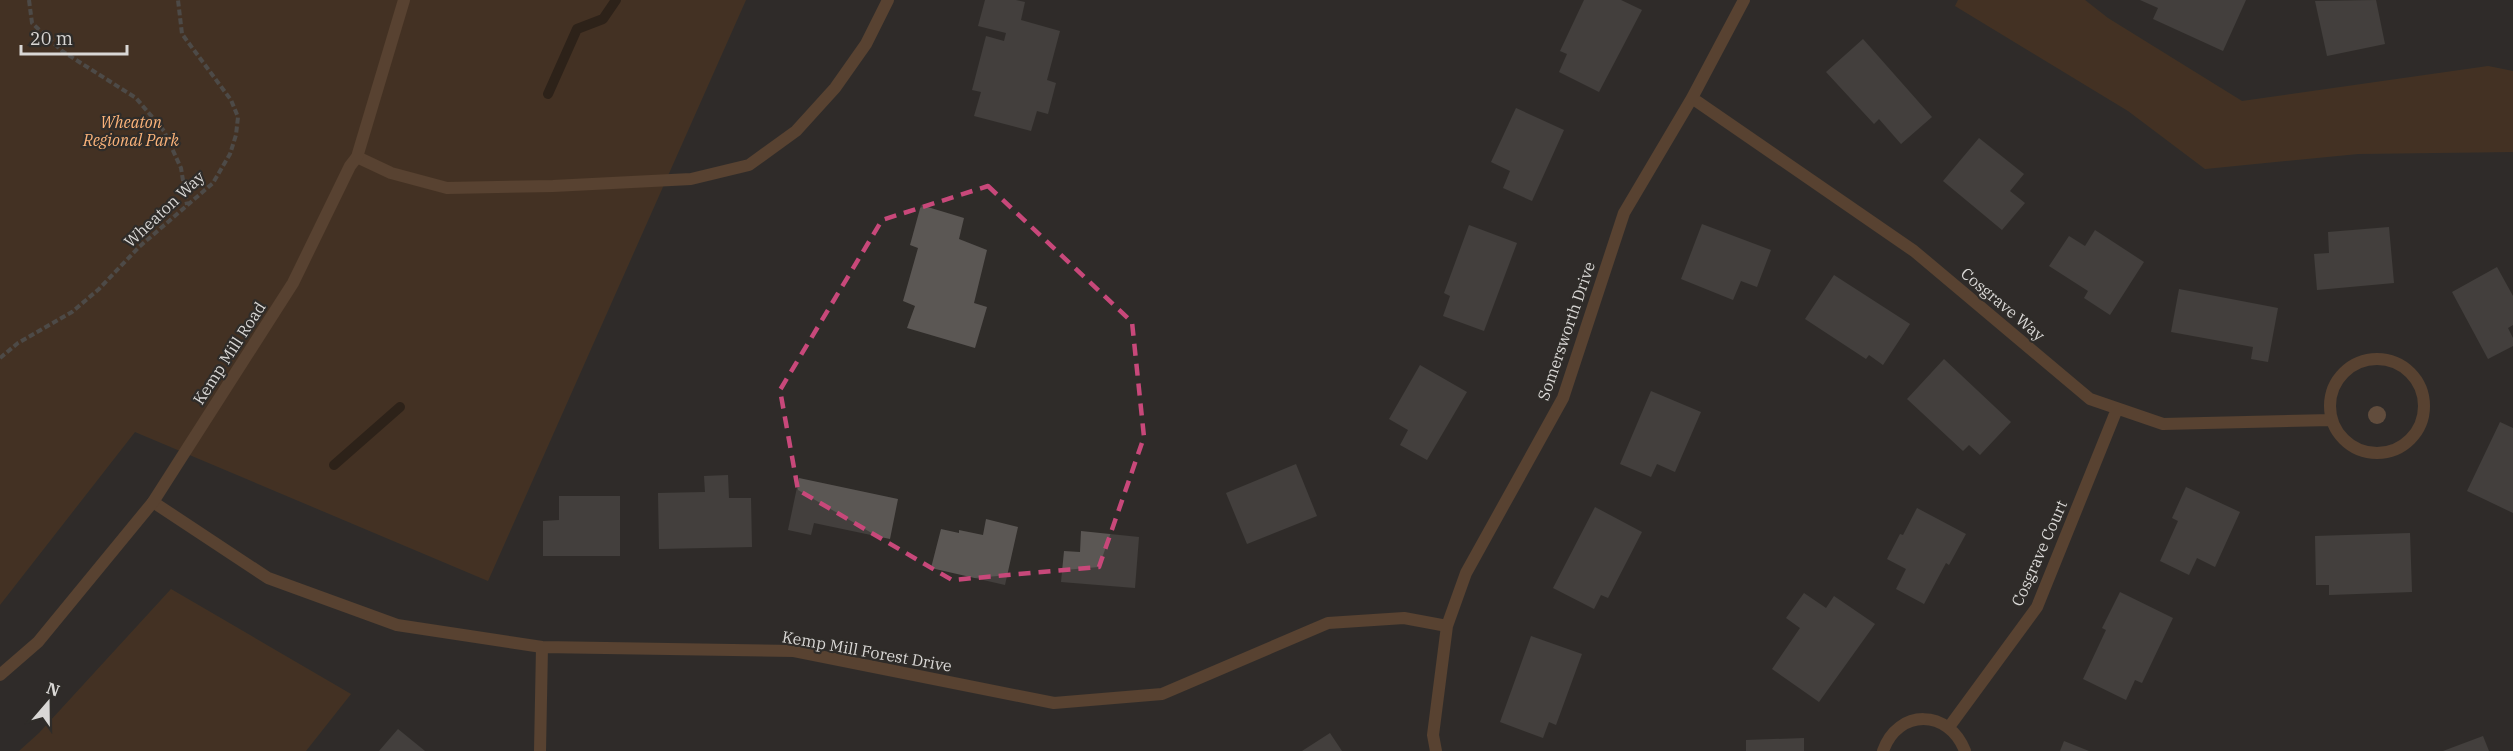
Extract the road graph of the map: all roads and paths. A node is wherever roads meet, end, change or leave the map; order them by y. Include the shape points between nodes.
1 (29, 0) edge
2 (178, 0) edge
3 (404, 0) edge
4 (888, 0) edge
5 (1744, 0) edge
6 (1692, 98) junction
7 (357, 157) junction
8 (187, 206) junction
9 (0, 358) edge
10 (2116, 409) junction
11 (2331, 420) junction
12 (153, 502) junction
13 (1447, 626) junction
14 (542, 646) junction
15 (0, 675) edge
16 (1950, 727) junction
17 (540, 751) edge
18 (1436, 751) edge
19 (1883, 751) edge
20 (1965, 751) edge

1 - 8 path via 32,23 62,51 136,98 164,131 181,168
2 - 8 path, Wheaton Way via 182,34 231,100 238,117 230,154 213,183
3 - 7 street, Kemp Mill Road
4 - 7 street via 866,44 835,88 796,131 749,165 691,179 447,188 390,173
5 - 6 street, Somersworth Drive
6 - 10 street, Cosgrave Way via 1914,251 2090,399
6 - 13 street, Somersworth Drive via 1623,213 1563,398 1466,573
7 - 12 street, Kemp Mill Road via 293,283
8 - 9 path, Wheaton Way via 72,312
10 - 11 street, Cosgrave Way via 2163,424
10 - 16 street, Cosgrave Court via 2037,607
11 - 11 street via 2338,435 2350,446 2382,454 2412,439 2421,426 2423,393 2405,367 2377,358 2362,361 2349,367 2331,390
12 - 14 street, Kemp Mill Forest Drive via 268,578 397,625
12 - 15 street, Kemp Mill Road via 38,642
13 - 14 street, Kemp Mill Forest Drive via 1404,618 1328,623 1162,694 1054,703 794,651
13 - 18 street, Somersworth Drive via 1433,735
14 - 17 street
16 - 19 street via 1937,720 1908,722 1891,735
16 - 20 street

